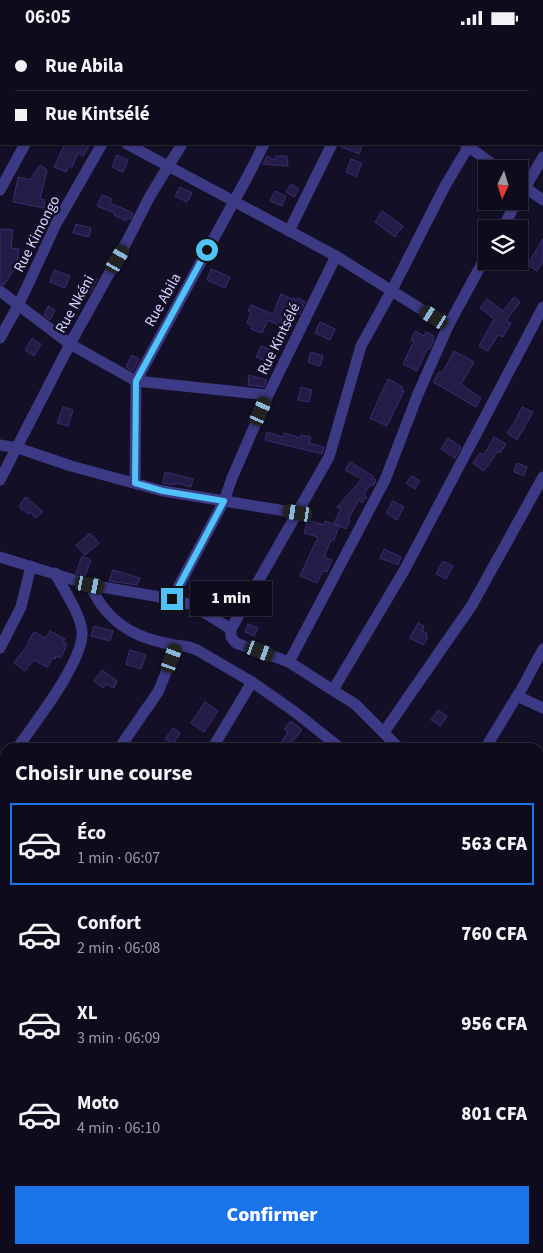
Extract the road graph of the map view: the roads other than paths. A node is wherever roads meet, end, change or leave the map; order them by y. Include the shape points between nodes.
1 (24, 145) edge
2 (101, 145) edge
3 (129, 145) edge
4 (181, 145) edge
5 (264, 145) edge
6 (332, 145) edge
7 (468, 145) edge
8 (543, 157) edge
9 (487, 160) edge
10 (169, 166) junction
11 (528, 180) edge
12 (0, 190) edge
13 (528, 193) edge
14 (543, 200) edge
15 (234, 201) junction
16 (289, 231) junction
17 (336, 255) junction
18 (479, 270) edge
19 (392, 290) junction
20 (0, 291) edge
21 (19, 304) junction
22 (543, 307) edge
23 (448, 326) junction
24 (0, 338) edge
25 (70, 344) junction
26 (136, 381) junction
27 (268, 395) junction
28 (0, 445) edge
29 (18, 448) junction
30 (543, 477) edge
31 (0, 481) edge
32 (135, 483) junction
33 (224, 501) junction
34 (298, 513) junction
35 (0, 557) edge
36 (31, 566) junction
37 (54, 573) junction
38 (90, 585) junction
39 (172, 599) junction
40 (231, 629) junction
41 (176, 646) junction
42 (0, 648) edge
43 (543, 649) edge
44 (289, 662) junction
45 (252, 683) junction
46 (333, 690) junction
47 (517, 696) junction
48 (543, 707) edge
49 (384, 732) junction
50 (21, 743) edge
51 (123, 743) edge
52 (217, 743) edge
53 (334, 743) edge
54 (394, 743) edge
55 (488, 743) edge

1 - 12 street
2 - 21 street, Rue Kimongo via 56,224
3 - 10 street
4 - 10 street, Rue Nkéni
5 - 15 street, Rue Abila
6 - 16 street
7 - 9 street
7 - 19 street
8 - 11 street
10 - 15 street
10 - 25 street, Rue Nkéni
13 - 14 street
15 - 16 street
15 - 26 street, Rue Abila
16 - 17 street
17 - 19 street
17 - 27 street, Rue Kintsélé
18 - 23 street
19 - 23 street
19 - 34 street via 361,346 329,457
20 - 21 street
21 - 24 street, Rue Kimongo
21 - 25 street
22 - 46 street via 405,569
23 - 44 street via 385,480
25 - 26 street
25 - 29 street, Rue Nkéni
26 - 27 street
26 - 32 street, Rue Abila
27 - 33 street, Rue Kintsélé
28 - 29 street
29 - 31 street, Rue Nkéni
29 - 32 street
30 - 49 street via 472,605
32 - 33 street
33 - 34 street
33 - 39 street, Rue Kintsélé
34 - 40 street
35 - 36 street
36 - 37 street
36 - 42 street via 21,607
37 - 38 street
37 - 50 street via 80,620 81,646 61,685
38 - 39 street
38 - 41 street via 108,614 125,629 143,638
39 - 40 street via 199,607
40 - 44 street via 231,637 236,643
41 - 45 street via 197,650
41 - 51 street via 158,692
43 - 47 street
44 - 46 street
45 - 52 street
45 - 53 street
46 - 49 street via 355,704
47 - 48 street
47 - 55 street
49 - 54 street

